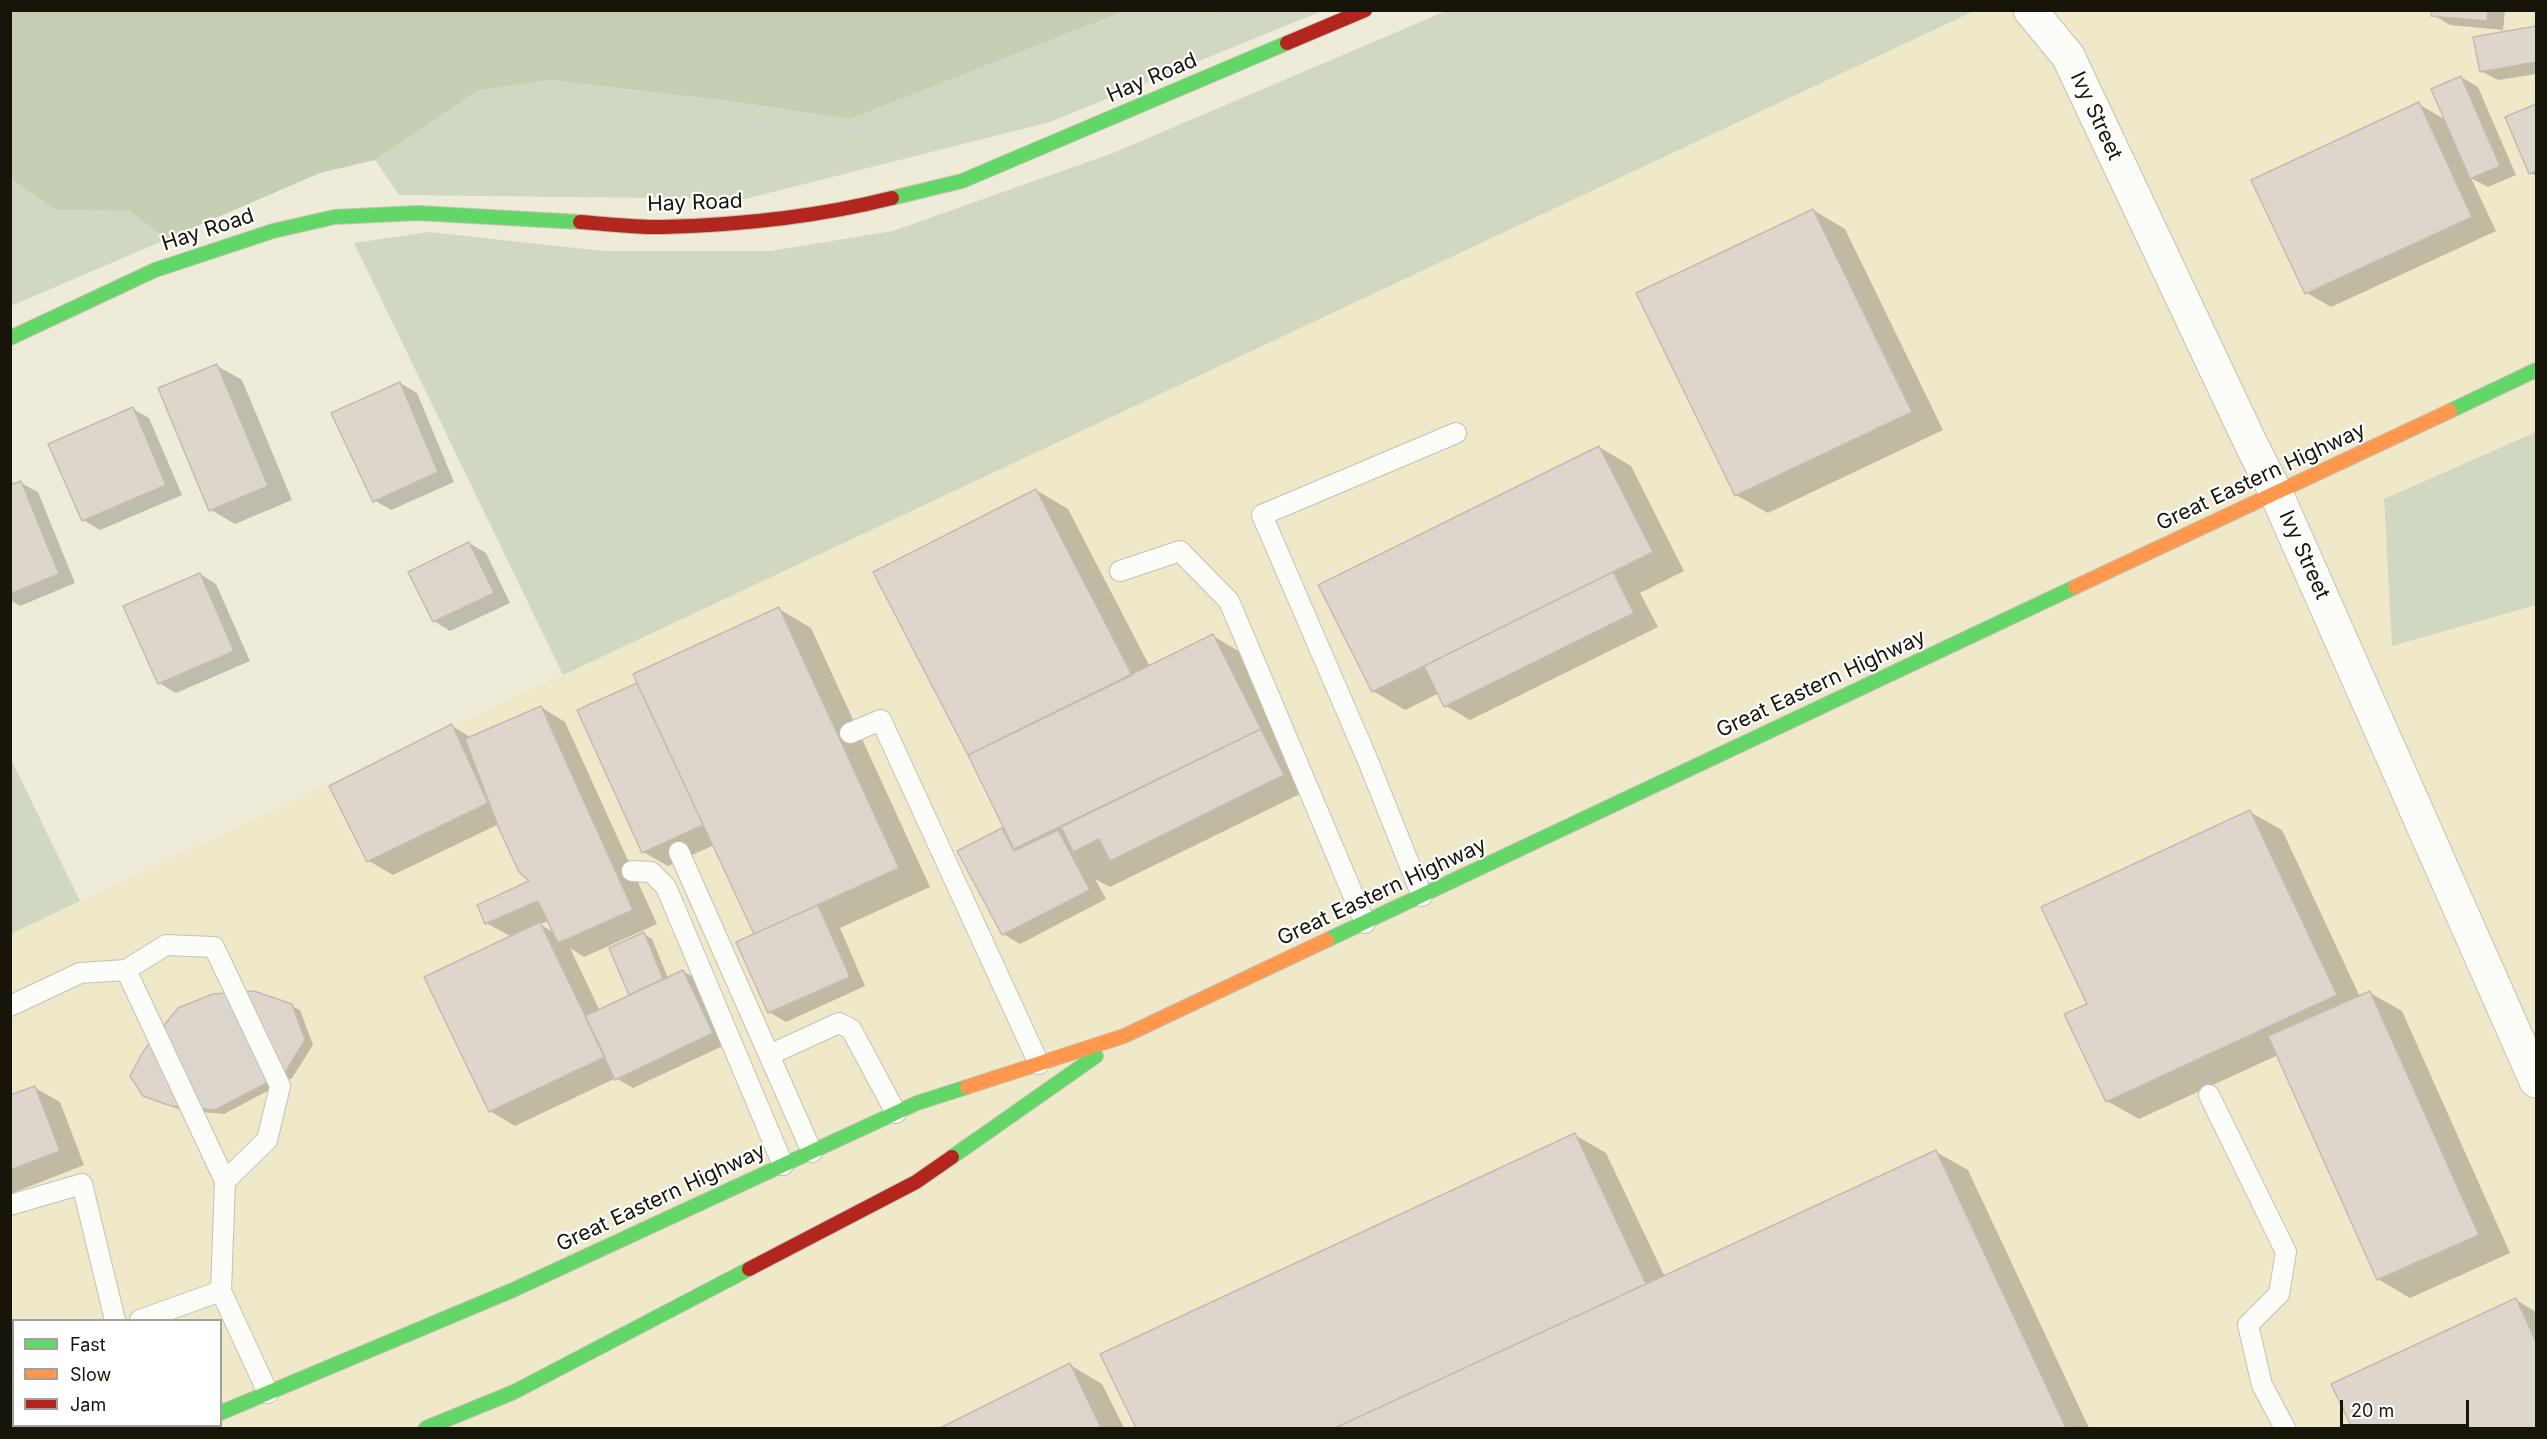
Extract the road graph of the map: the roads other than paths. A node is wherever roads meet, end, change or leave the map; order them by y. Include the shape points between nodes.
1 (1365, 10) edge
2 (2030, 10) edge
3 (10, 338) edge
4 (2536, 370) edge
5 (1456, 433) dead end
6 (2276, 493) junction
7 (1120, 571) dead end
8 (850, 734) dead end
9 (679, 852) dead end
10 (632, 871) dead end
11 (1422, 896) junction
12 (1365, 923) junction
13 (126, 970) junction
14 (10, 1006) edge
15 (1124, 1036) junction
16 (769, 1055) junction
17 (1039, 1064) junction
18 (2536, 1081) edge
19 (2209, 1095) dead end
20 (896, 1113) junction
21 (812, 1152) junction
22 (783, 1166) junction
23 (225, 1181) junction
24 (10, 1206) edge
25 (221, 1291) junction
26 (115, 1319) edge
27 (143, 1319) edge
28 (268, 1393) junction
29 (222, 1412) edge
30 (426, 1428) edge
31 (2285, 1428) edge

1 - 3 main road, Hay Road via 962,181 912,194 841,211 661,227 418,213 334,217 273,231 155,270
2 - 6 street, Ivy Street via 2068,56
4 - 6 main road, Great Eastern Highway
5 - 11 lane via 1262,515
6 - 11 main road, Great Eastern Highway
6 - 18 street, Ivy Street
7 - 12 lane via 1180,551 1229,601
8 - 17 lane via 881,720
9 - 16 lane
10 - 22 lane via 651,872 666,887
11 - 12 main road, Great Eastern Highway
12 - 15 main road, Great Eastern Highway
13 - 14 lane via 80,973
13 - 23 lane
13 - 23 lane via 166,945 214,947 280,1086 267,1140
15 - 17 main road, Great Eastern Highway
15 - 30 main road, Great Eastern Highway via 916,1182 514,1392
16 - 20 lane via 839,1023 851,1029
16 - 21 lane
17 - 20 main road, Great Eastern Highway
19 - 31 lane via 2286,1252 2279,1294 2248,1325 2262,1385
20 - 21 main road, Great Eastern Highway
21 - 22 main road, Great Eastern Highway
22 - 28 main road, Great Eastern Highway via 513,1290
23 - 25 lane
24 - 26 lane via 82,1184
25 - 27 lane
25 - 28 lane
28 - 29 main road, Great Eastern Highway

